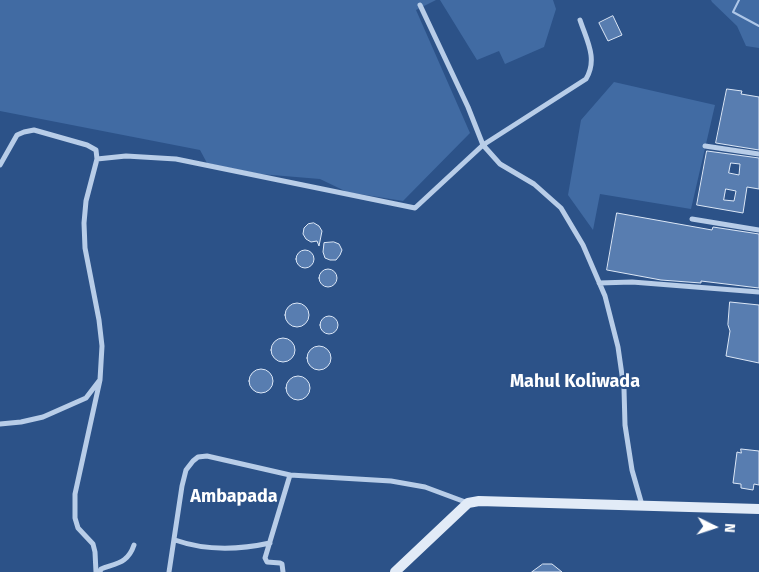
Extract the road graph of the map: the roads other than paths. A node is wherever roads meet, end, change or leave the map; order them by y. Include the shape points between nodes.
1 (420, 5) dead end
2 (580, 20) dead end
3 (483, 146) junction
4 (705, 146) dead end
5 (759, 154) edge
6 (97, 159) junction
7 (0, 165) edge
8 (692, 220) dead end
9 (759, 230) edge
10 (598, 283) junction
11 (759, 292) edge
12 (100, 380) junction
13 (0, 424) edge
14 (290, 476) junction
15 (468, 503) junction
16 (642, 505) junction
17 (759, 509) edge
18 (175, 540) junction
19 (270, 543) junction
20 (134, 545) dead end
21 (96, 572) edge
22 (100, 572) edge
23 (170, 572) edge
24 (283, 572) edge
25 (395, 572) edge

1 - 3 street
2 - 3 street via 593,60 586,79
3 - 6 street via 415,208 176,160 126,156
3 - 10 street via 500,164 534,184 561,208
4 - 5 street
6 - 7 street via 96,150 87,145 34,130 17,135
6 - 12 street via 84,223 85,248 102,346
8 - 9 street
10 - 11 street via 632,282
10 - 16 street via 605,296 618,347 625,425 632,470
12 - 13 street via 86,398 43,417
12 - 21 street via 75,494 75,518 78,528 93,544
14 - 15 street via 391,481 425,487
14 - 18 street via 207,456 198,457 186,470
14 - 19 street
15 - 16 street
15 - 25 street
16 - 17 street
18 - 19 street via 229,550
18 - 23 street
19 - 24 street via 266,560 282,564
20 - 22 street via 123,562

